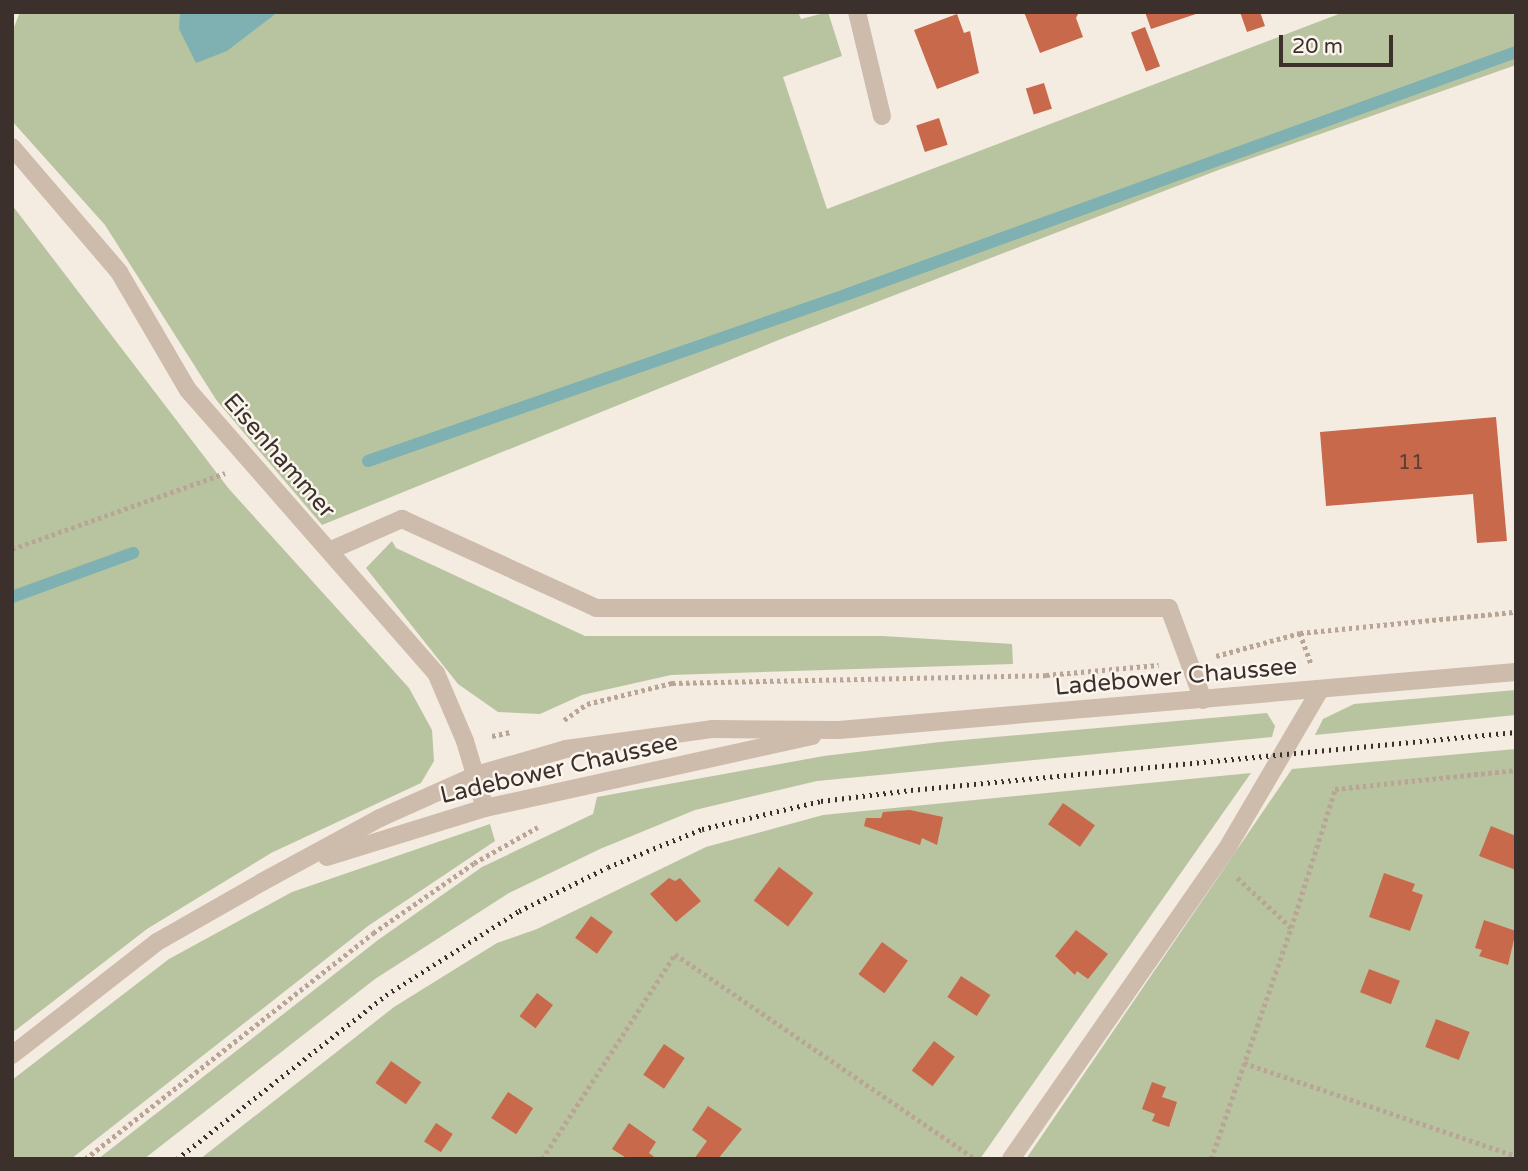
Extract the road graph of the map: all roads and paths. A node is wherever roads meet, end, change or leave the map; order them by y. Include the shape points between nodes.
1 (857, 12) edge
2 (882, 116) dead end
3 (12, 147) edge
4 (253, 463) junction
5 (12, 549) edge
6 (329, 551) junction
7 (1516, 612) edge
8 (1189, 663) junction
9 (1516, 672) edge
10 (1320, 690) junction
11 (1203, 700) junction
12 (559, 724) dead end
13 (839, 730) junction
14 (519, 731) dead end
15 (465, 741) junction
16 (1516, 770) edge
17 (476, 775) junction
18 (485, 808) junction
19 (545, 824) dead end
20 (1218, 861) junction
21 (293, 867) junction
22 (1291, 928) junction
23 (12, 1055) edge
24 (1244, 1063) junction
25 (1516, 1156) edge
26 (85, 1159) edge
27 (542, 1159) edge
28 (976, 1159) edge
29 (1011, 1159) edge
30 (1211, 1159) edge

1 - 2 street
3 - 4 street, Eisenhammer via 119,271 188,390
4 - 5 path
4 - 6 street, Eisenhammer
6 - 8 street via 402,519 596,608 1169,608
6 - 15 street, Eisenhammer via 436,673
7 - 8 path via 1300,634
8 - 11 street
8 - 12 path via 1046,675 672,684 587,704
9 - 10 street, Ladebower Chaussee
10 - 11 street, Ladebower Chaussee
10 - 20 street
11 - 13 street, Ladebower Chaussee
13 - 17 street, Ladebower Chaussee via 712,729 642,737 566,750
13 - 18 street, Ladebower Chaussee
14 - 15 path
15 - 17 street, Eisenhammer
16 - 22 path via 1335,789
17 - 18 street, Eisenhammer
17 - 21 street, Ladebower Chaussee via 380,818
18 - 21 street, Ladebower Chaussee
19 - 26 path via 474,863 373,933
20 - 22 path
20 - 29 street
21 - 23 street, Ladebower Chaussee via 157,942
22 - 24 path
24 - 25 path
24 - 30 path
27 - 28 path via 675,954

